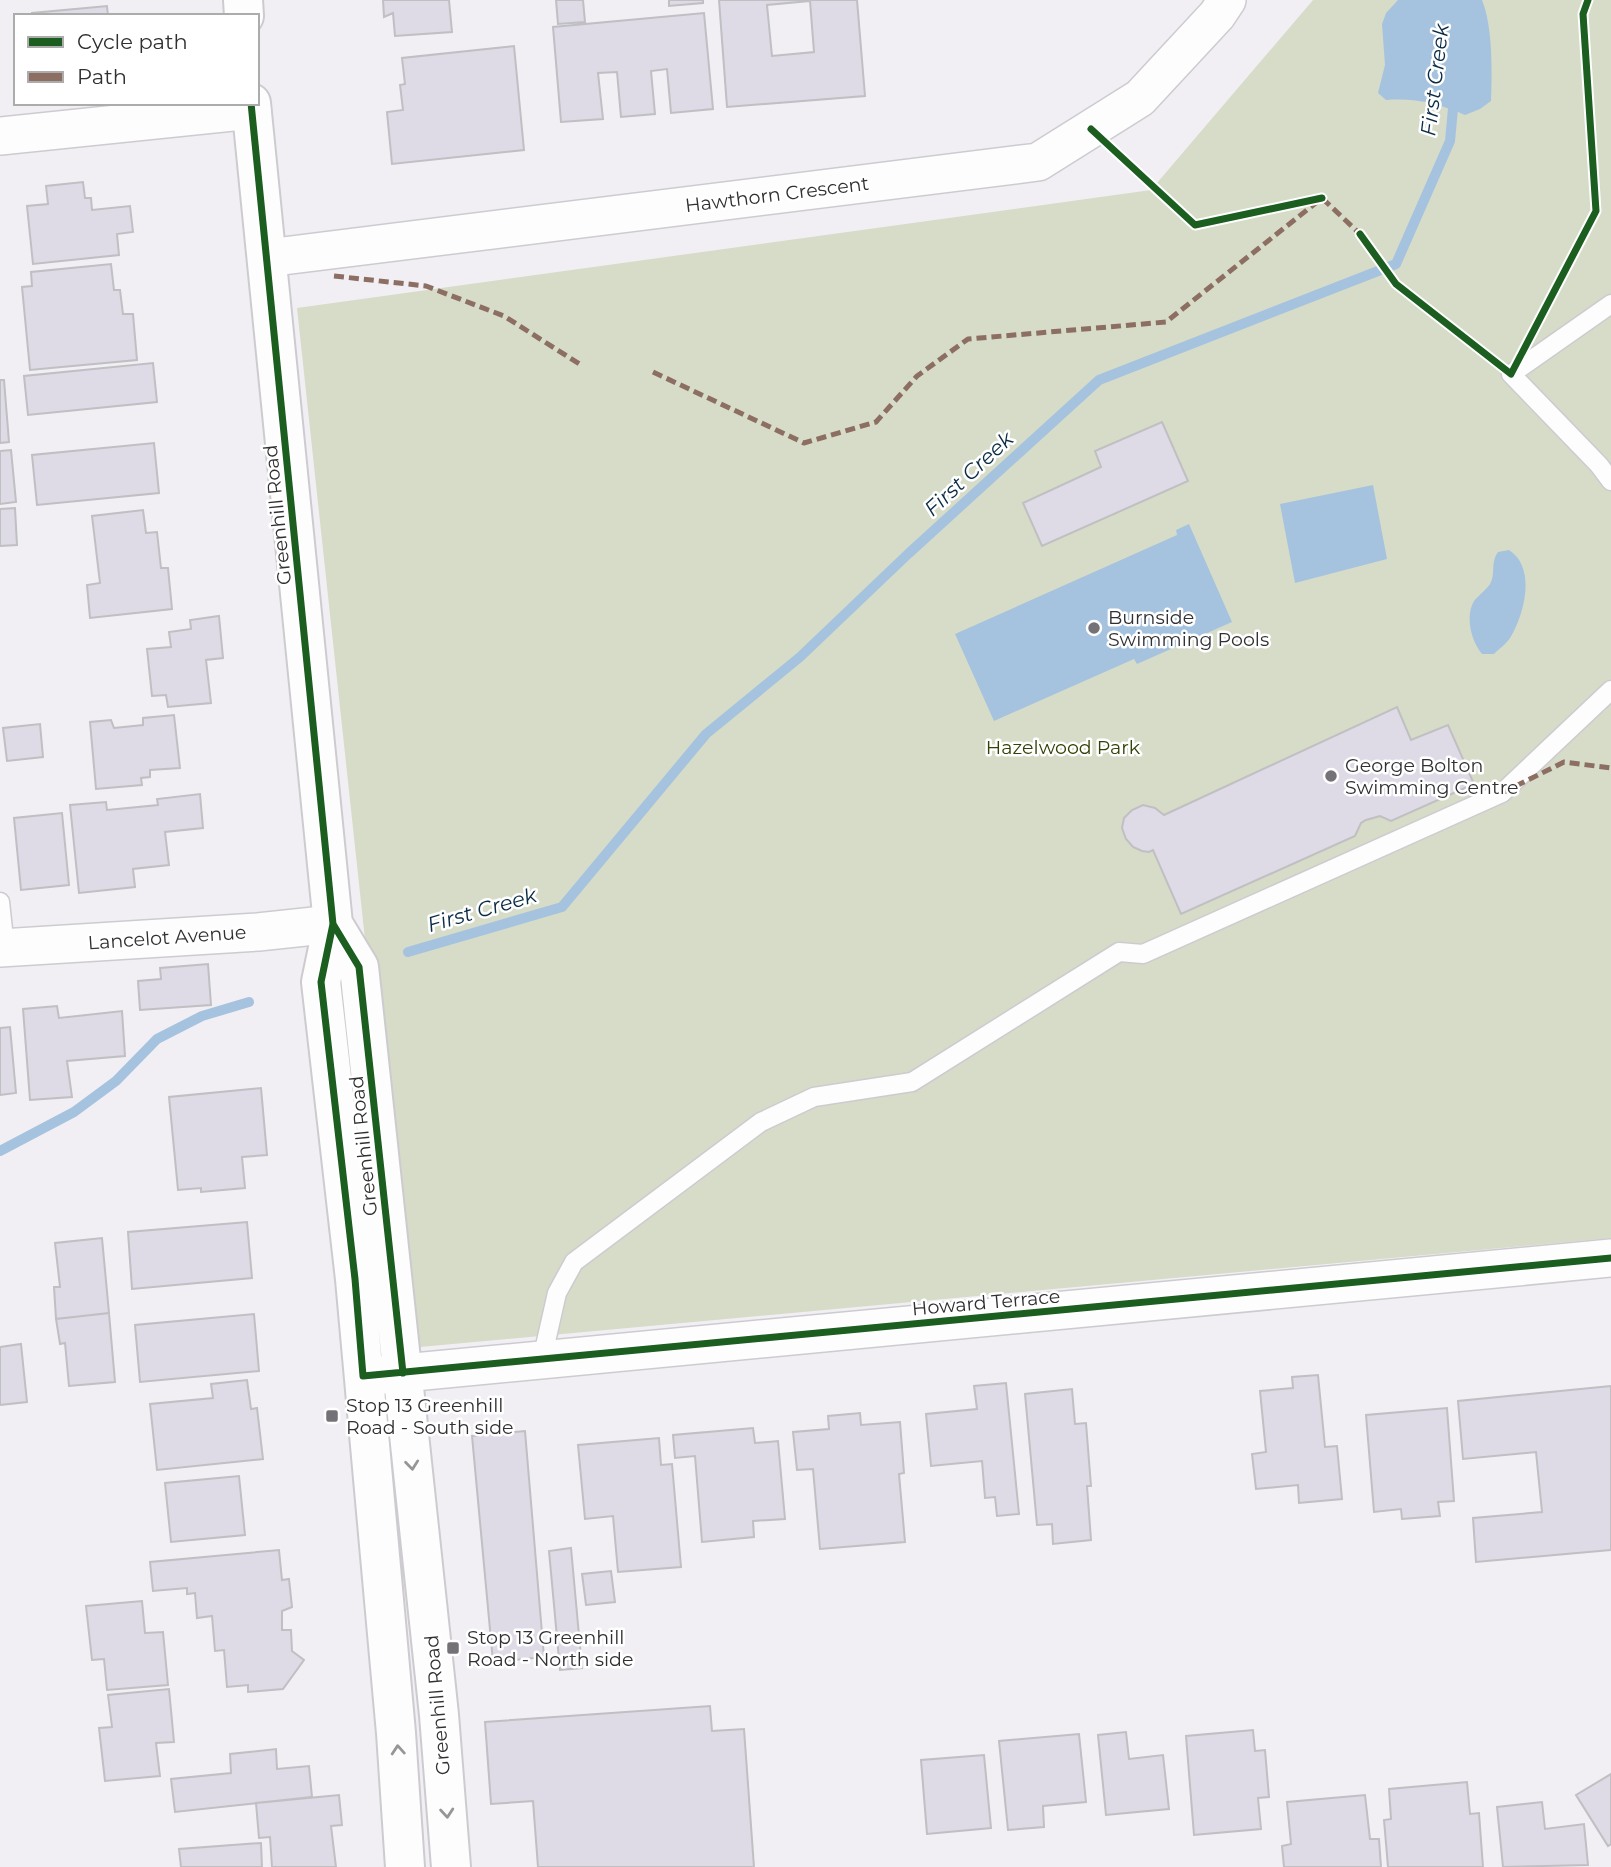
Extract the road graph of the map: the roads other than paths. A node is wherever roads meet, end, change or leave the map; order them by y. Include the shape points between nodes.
1 (1227, 0) edge
2 (252, 107) edge
3 (0, 136) edge
4 (267, 258) junction
5 (1611, 304) edge
6 (1611, 481) edge
7 (1611, 690) edge
8 (0, 902) edge
9 (333, 924) junction
10 (2, 948) edge
11 (1611, 1258) edge
12 (542, 1359) junction
13 (403, 1373) junction
14 (363, 1376) junction
15 (405, 1867) edge
16 (452, 1867) edge

1 - 4 street, Hawthorn Crescent via 1140,98 1038,162
2 - 3 street
2 - 4 main road, Greenhill Road
4 - 9 main road, Greenhill Road
5 - 6 lane via 1511,374
7 - 12 lane via 1502,793 1143,954 1119,952 912,1082 814,1097 761,1122 574,1262 557,1293
8 - 10 lane
9 - 10 street, Lancelot Avenue
9 - 13 main road, Greenhill Road via 359,967
9 - 14 main road, Greenhill Road via 321,982
11 - 12 street, Howard Terrace
12 - 13 street, Howard Terrace
13 - 14 street, Howard Terrace
13 -> 16 main road, Greenhill Road
15 -> 14 main road, Greenhill Road

